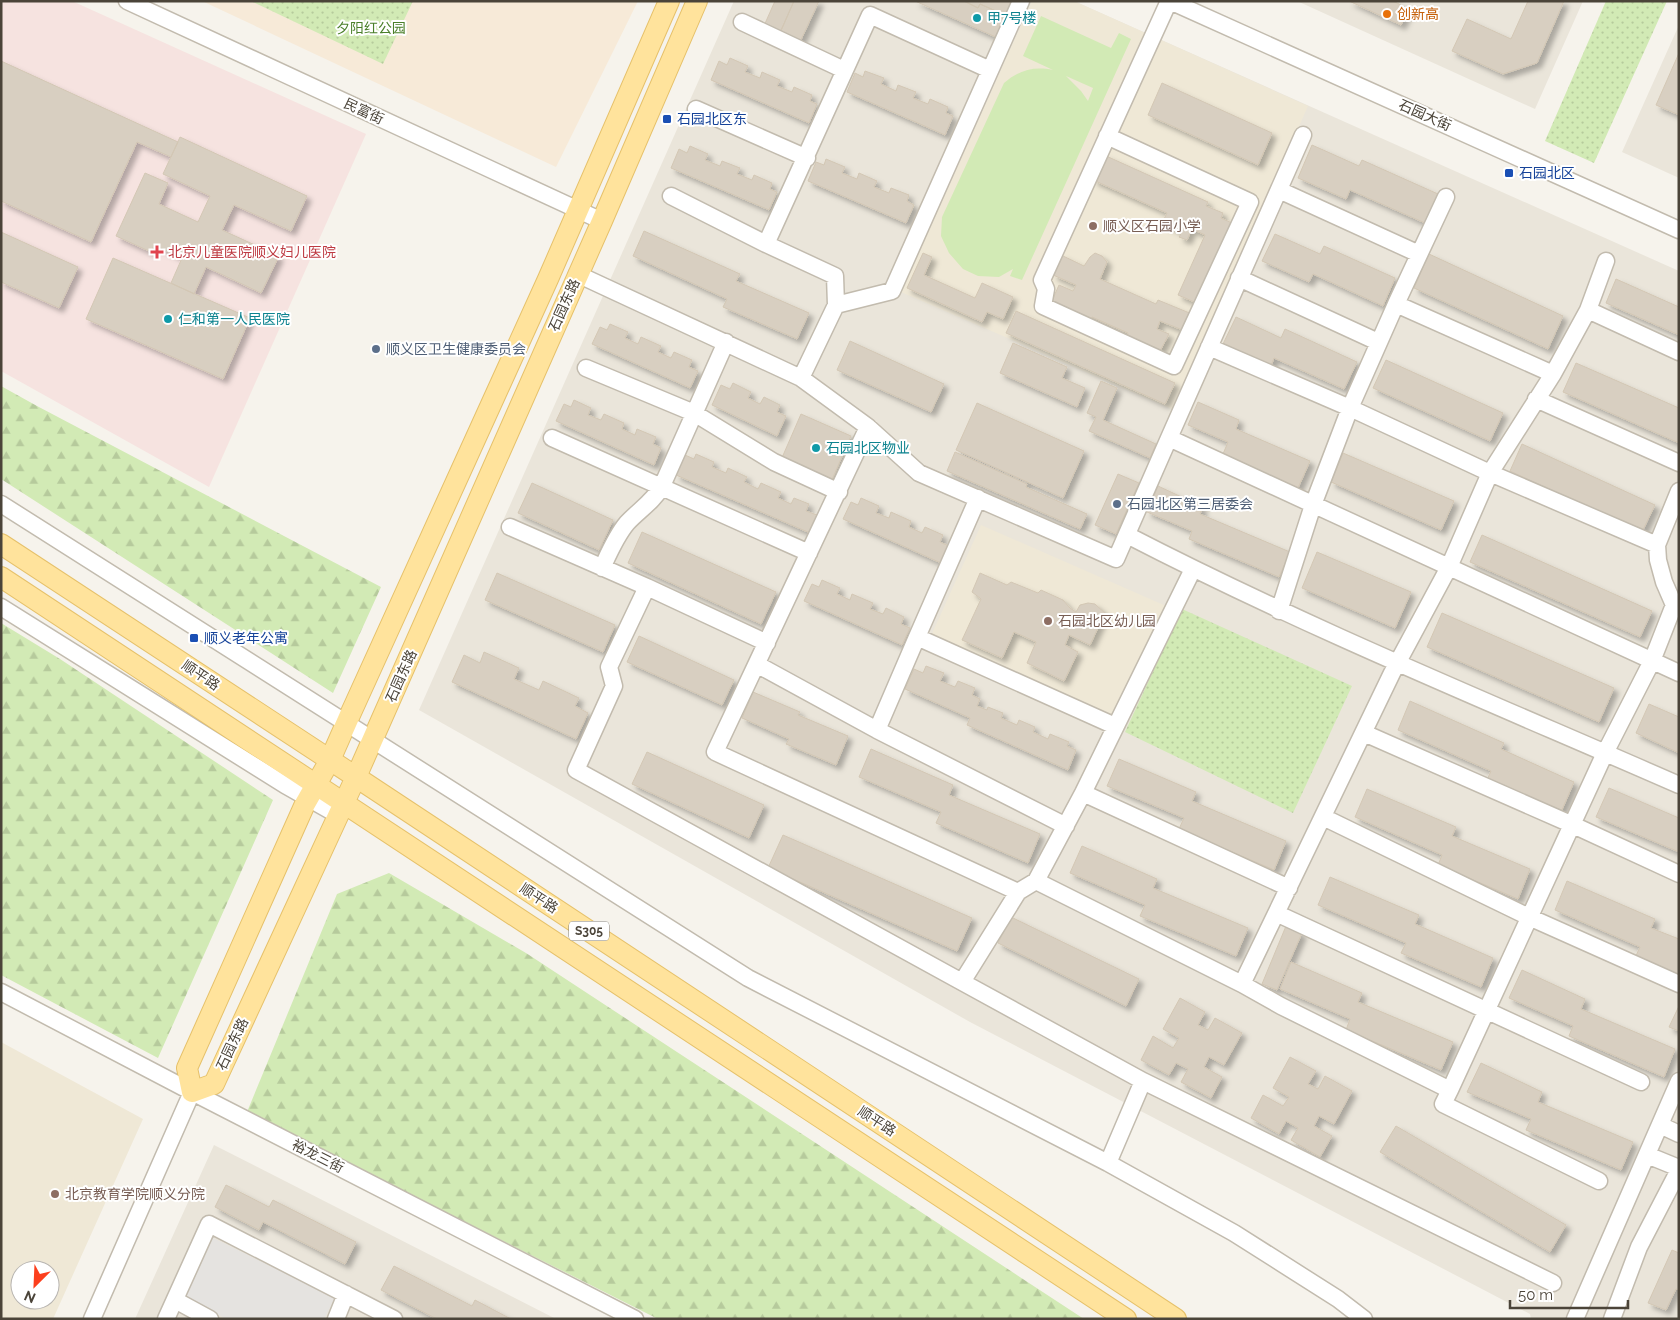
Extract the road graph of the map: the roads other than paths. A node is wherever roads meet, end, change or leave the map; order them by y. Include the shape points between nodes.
1 (127, 1) edge
2 (669, 1) edge
3 (698, 1) edge
4 (1021, 1) edge
5 (1169, 1) edge
6 (1198, 7) edge
7 (742, 22) dead end
8 (844, 70) junction
9 (990, 70) junction
10 (696, 109) dead end
11 (1107, 136) junction
12 (1303, 136) dead end
13 (806, 158) junction
14 (1279, 190) junction
15 (671, 196) dead end
16 (1446, 197) dead end
17 (578, 210) junction
18 (602, 221) junction
19 (1679, 230) edge
20 (766, 244) junction
21 (1419, 254) junction
22 (1606, 261) dead end
23 (578, 274) junction
24 (1239, 278) junction
25 (1396, 304) junction
26 (836, 305) junction
27 (1588, 310) junction
28 (726, 342) junction
29 (1378, 342) junction
30 (1209, 347) junction
31 (1679, 352) edge
32 (586, 368) dead end
33 (1553, 374) junction
34 (801, 378) junction
35 (1536, 399) junction
36 (1350, 408) junction
37 (694, 413) junction
38 (868, 428) junction
39 (552, 438) dead end
40 (1169, 438) junction
41 (1679, 463) edge
42 (1490, 473) junction
43 (662, 486) junction
44 (1679, 491) edge
45 (838, 492) junction
46 (978, 498) junction
47 (1, 504) edge
48 (1313, 505) junction
49 (510, 527) dead end
50 (1127, 535) junction
51 (1, 544) edge
52 (1657, 545) junction
53 (809, 553) junction
54 (602, 568) junction
55 (1449, 568) junction
56 (1193, 569) junction
57 (1, 577) edge
58 (647, 587) junction
59 (1677, 603) edge
60 (1, 607) edge
61 (1279, 611) junction
62 (917, 637) junction
63 (768, 643) junction
64 (1652, 661) junction
65 (1398, 663) junction
66 (758, 665) junction
67 (1679, 673) edge
68 (346, 723) junction
69 (1115, 726) junction
70 (877, 730) junction
71 (1364, 733) junction
72 (372, 739) junction
73 (1605, 752) junction
74 (330, 760) junction
75 (356, 777) junction
76 (1679, 784) edge
77 (312, 791) junction
78 (1083, 793) junction
79 (341, 809) junction
80 (1323, 817) junction
81 (1573, 824) junction
82 (1066, 826) junction
83 (1679, 874) edge
84 (1036, 881) junction
85 (1289, 888) junction
86 (1018, 892) junction
87 (1278, 914) junction
88 (1529, 917) junction
89 (962, 982) junction
90 (1242, 984) junction
91 (1679, 984) edge
92 (1, 992) edge
93 (1486, 1011) junction
94 (1143, 1081) junction
95 (1641, 1082) dead end
96 (1679, 1082) edge
97 (1450, 1090) junction
98 (192, 1092) junction
99 (1660, 1126) junction
100 (1679, 1134) edge
101 (1647, 1155) junction
102 (1108, 1163) junction
103 (1679, 1169) edge
104 (1599, 1181) dead end
105 (1553, 1283) dead end
106 (346, 1294) junction
107 (175, 1300) junction
108 (92, 1319) edge
109 (166, 1319) edge
110 (210, 1319) edge
111 (336, 1319) edge
112 (394, 1319) edge
113 (635, 1319) edge
114 (1126, 1319) edge
115 (1176, 1319) edge
116 (1364, 1319) edge
117 (1576, 1319) edge
118 (1612, 1319) edge

1 - 17 street, 民富街
2 - 17 main road, 石园东路
3 - 18 main road, 石园东路
4 - 9 street
5 - 6 street, 石园大街
5 - 11 street
6 - 19 street, 石园大街
7 - 8 street
8 - 9 street via 870,15
8 - 13 street
9 - 26 street via 892,291
10 - 13 street
11 - 11 street via 1042,280 1046,289 1043,306 1174,366 1250,202
12 - 14 street
13 - 20 street
14 - 21 street
14 - 24 street
15 - 20 street
16 - 21 street
17 - 18 street, 民富街
17 - 68 main road, 石园东路
18 - 23 main road, 石园东路
20 - 26 street via 835,276
21 - 25 street
22 - 27 street
23 - 28 street
23 - 72 main road, 石园东路
24 - 29 street
24 - 30 street
25 - 29 street
25 - 33 street
26 - 34 street
27 - 31 street
27 - 33 street
28 - 34 street
28 - 37 street
29 - 36 street
30 - 36 street
30 - 40 street
32 - 37 street
33 - 35 street
34 - 38 street
35 - 41 street
35 - 42 street
36 - 42 street
36 - 48 street
37 - 43 street
37 - 45 street via 774,462
38 - 45 street
38 - 46 street via 920,473
39 - 43 street
40 - 48 street
40 - 50 street
42 - 52 street
42 - 55 street
43 - 53 street
43 - 54 street via 656,496 626,524
44 - 52 street
45 - 53 street
46 - 50 street via 1116,558
46 - 62 street
47 - 68 street
48 - 55 street
48 - 61 street
49 - 54 street
50 - 56 street
51 - 74 main road, 顺平路 / S305
52 - 59 street via 1664,582
53 - 63 street
54 - 58 street
55 - 64 street
55 - 65 street
56 - 61 street
56 - 69 street
57 - 77 main road, 顺平路 / S305
58 - 63 street
58 - 89 street via 609,667 614,686 576,770
59 - 64 street
60 - 77 street via 285,785
61 - 65 street
62 - 69 street
62 - 70 street
63 - 66 street
64 - 67 street
64 - 73 street
65 - 71 street
65 - 73 street
66 - 70 street
66 - 86 street via 715,752
68 - 72 street
68 - 74 main road, 石园东路
69 - 78 street
70 - 82 street
71 - 80 street
71 - 81 street
72 - 75 main road, 石园东路
72 - 102 street via 748,978
73 - 76 street
73 - 81 street
74 - 75 main road, 顺平路 / S305
74 - 77 main road, 石园东路
75 - 79 main road, 石园东路
75 - 115 main road, 顺平路 / S305
77 - 79 main road, 顺平路 / S305
77 - 98 main road, 石园东路 via 187,1068
78 - 82 street
78 - 85 street
79 - 98 main road, 石园东路 via 214,1084
79 - 114 main road, 顺平路 / S305
80 - 85 street
80 - 88 street
81 - 83 street
81 - 88 street
82 - 84 street
84 - 86 street
84 - 90 street
85 - 87 street
86 - 89 street
87 - 90 street
87 - 93 street
88 - 91 street
88 - 93 street
89 - 94 street
90 - 97 street
92 - 98 street, 裕龙三街
93 - 95 street
93 - 97 street
94 - 102 street
94 - 105 street
96 - 99 street
97 - 104 street via 1443,1104
98 - 108 street
98 - 113 street, 裕龙三街
99 - 100 street
99 - 101 street
101 - 103 street
101 - 117 street
102 - 116 street via 1234,1233
103 - 118 street via 1639,1248
106 - 107 street via 209,1224
106 - 111 street
106 - 112 street
107 - 109 street
107 - 110 street

